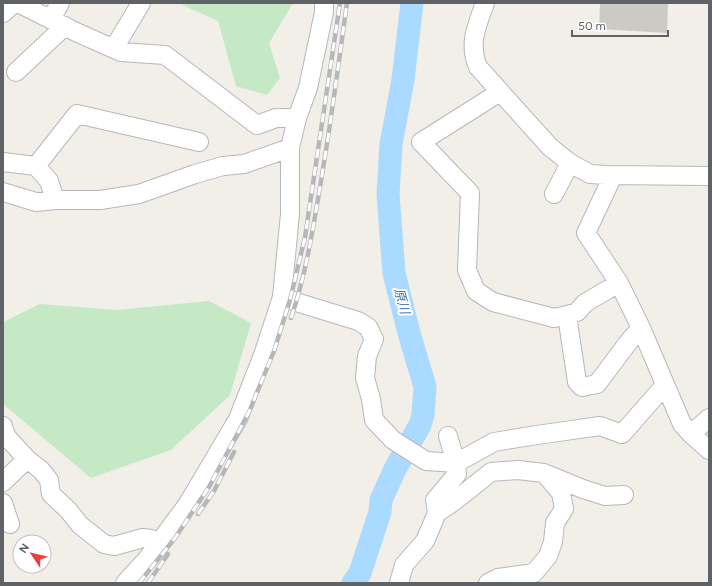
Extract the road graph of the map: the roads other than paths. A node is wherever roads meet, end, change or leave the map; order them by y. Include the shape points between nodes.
1 (14, 3) edge
2 (18, 3) edge
3 (60, 3) edge
4 (142, 3) edge
5 (324, 3) edge
6 (485, 3) edge
7 (3, 13) edge
8 (58, 23) junction
9 (114, 48) junction
10 (16, 72) dead end
11 (500, 92) junction
12 (297, 118) junction
13 (199, 142) dead end
14 (290, 148) junction
15 (3, 162) edge
16 (570, 163) junction
17 (36, 166) junction
18 (606, 175) junction
19 (709, 176) edge
20 (3, 192) edge
21 (554, 194) dead end
22 (56, 200) junction
23 (619, 283) junction
24 (282, 297) junction
25 (567, 315) junction
26 (641, 328) junction
27 (665, 385) junction
28 (709, 418) edge
29 (3, 426) edge
30 (691, 434) junction
31 (448, 436) dead end
32 (709, 450) edge
33 (27, 459) junction
34 (456, 463) junction
35 (544, 473) junction
36 (3, 482) edge
37 (624, 495) dead end
38 (3, 503) edge
39 (437, 513) junction
40 (10, 524) dead end
41 (159, 542) junction
42 (125, 583) edge
43 (399, 583) edge
44 (488, 583) edge

1 - 7 street
2 - 8 street
3 - 8 street
4 - 9 street
5 - 12 street via 308,88
6 - 11 street via 473,38 473,57 478,67
8 - 9 street
8 - 10 street
9 - 12 street via 121,52 165,55 257,125 276,118
11 - 16 street via 550,148
11 - 25 street via 421,142 470,193 468,270 476,290 493,302 554,318
12 - 14 street
13 - 17 street via 78,114
14 - 22 street via 244,164 223,166 196,174 139,194 100,200
14 - 24 street via 290,214
15 - 17 street
16 - 18 street via 590,174
16 - 21 street
17 - 22 street via 50,181
18 - 19 street
18 - 23 street via 610,182 586,233
20 - 22 street via 36,202
23 - 25 street via 585,303 576,312
23 - 26 street
24 - 34 street via 358,321 368,327 374,339 367,356 365,378 374,420 393,440 426,461
24 - 41 street via 238,419 187,505
25 - 26 street via 577,382 582,387 597,384
26 - 27 street
27 - 30 street via 682,424
27 - 34 street via 622,434 600,426 494,442
28 - 30 street
29 - 33 street via 6,436
30 - 32 street
31 - 34 street
33 - 36 street
33 - 41 street via 49,480 51,494 80,525 104,544 114,546 143,538
34 - 39 street via 456,474 435,500
35 - 37 street via 605,496
35 - 39 street via 518,470 491,472
35 - 44 street via 560,493 564,509 555,523 548,556 534,573 498,578
38 - 40 street
39 - 43 street via 425,542 404,565
41 - 42 street

